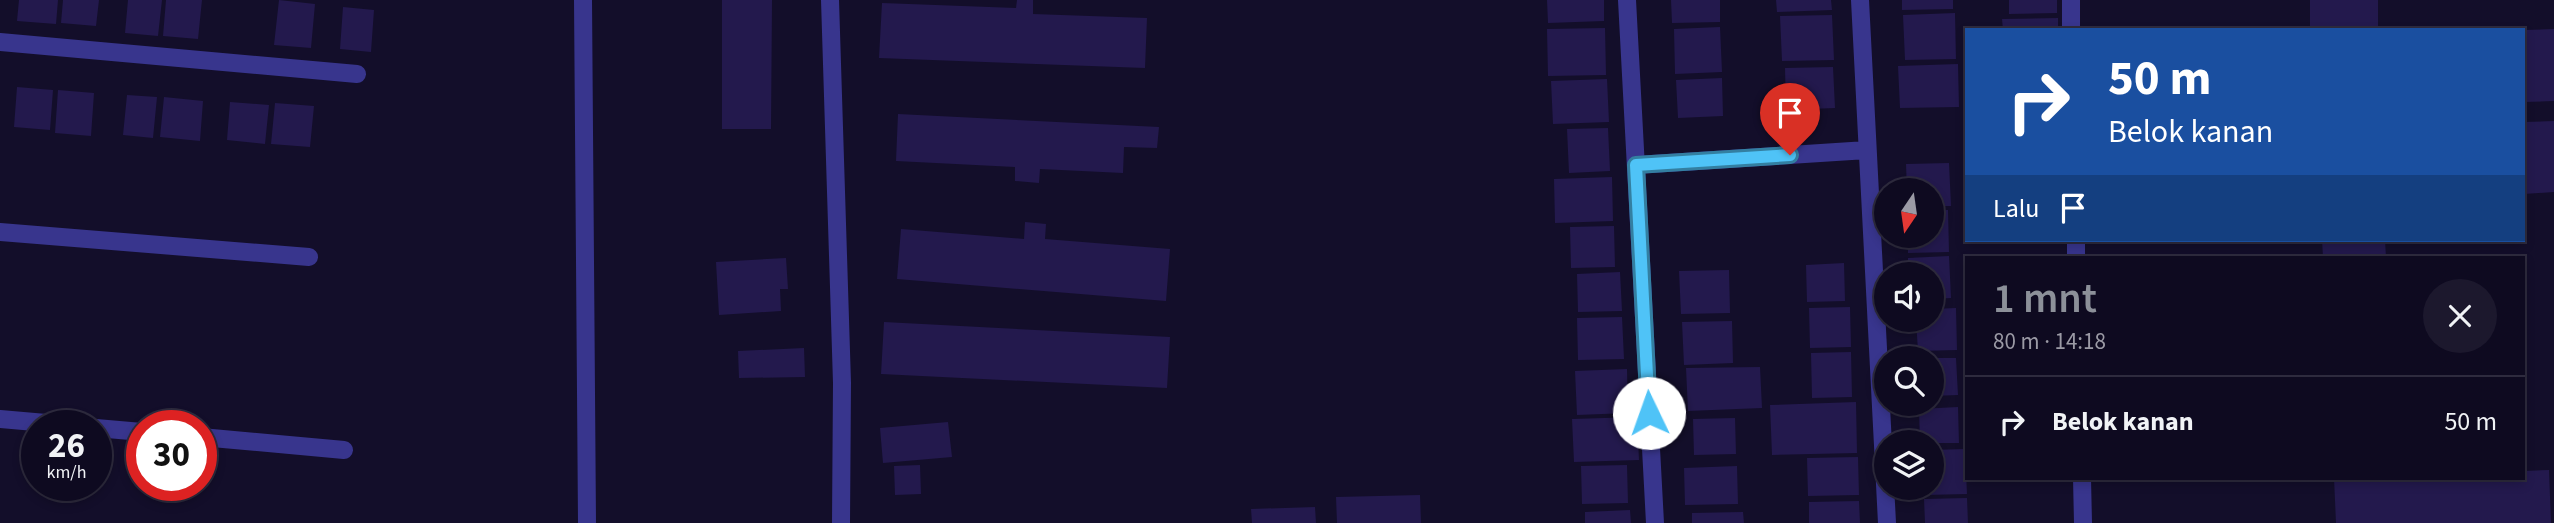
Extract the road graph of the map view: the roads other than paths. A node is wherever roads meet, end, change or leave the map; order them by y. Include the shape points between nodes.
1 (583, 0) edge
2 (830, 0) edge
3 (1627, 0) edge
4 (1860, 0) edge
5 (2071, 0) edge
6 (2071, 28) edge
7 (0, 42) edge
8 (357, 74) dead end
9 (1867, 150) junction
10 (1636, 165) junction
11 (0, 232) edge
12 (309, 257) dead end
13 (0, 419) edge
14 (21, 421) edge
15 (217, 438) edge
16 (344, 450) dead end
17 (2082, 480) edge
18 (587, 523) edge
19 (841, 523) edge
20 (1655, 523) edge
21 (1887, 523) edge
22 (2083, 523) edge

1 - 18 street
2 - 19 street via 842,383
3 - 10 street
4 - 9 street
5 - 6 street
7 - 8 street
9 - 10 street
9 - 21 street
10 - 20 street
11 - 12 street
13 - 14 street
15 - 16 street
17 - 22 street

